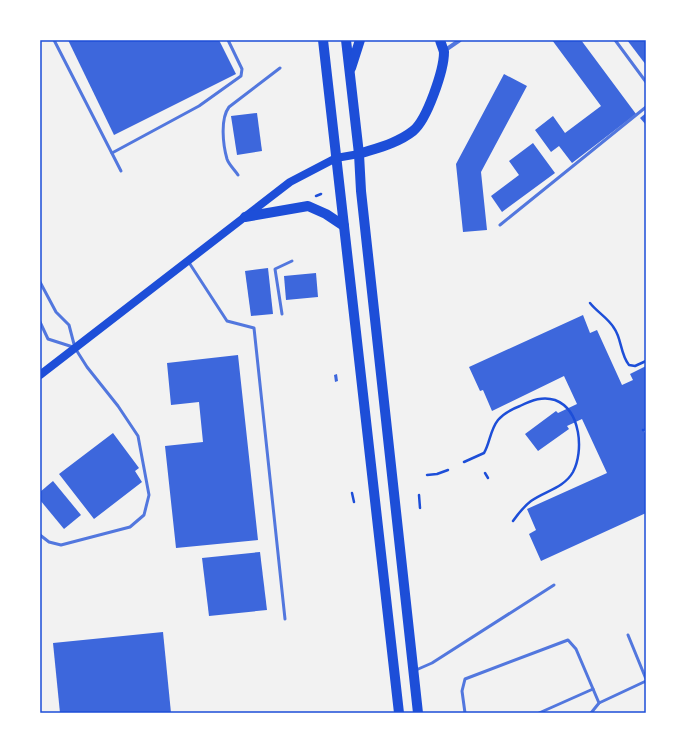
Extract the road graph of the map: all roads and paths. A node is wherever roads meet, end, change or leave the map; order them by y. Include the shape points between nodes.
1 (54, 40) edge
2 (228, 40) edge
3 (323, 40) edge
4 (346, 40) edge
5 (360, 40) edge
6 (440, 40) edge
7 (460, 40) edge
8 (615, 40) edge
9 (444, 52) junction
10 (280, 68) dead end
11 (349, 73) junction
12 (646, 82) edge
13 (646, 107) edge
14 (112, 153) junction
15 (360, 154) junction
16 (336, 158) junction
17 (121, 171) dead end
18 (238, 175) dead end
19 (245, 217) junction
20 (500, 225) dead end
21 (344, 226) junction
22 (188, 261) junction
23 (292, 261) dead end
24 (40, 282) edge
25 (590, 303) dead end
26 (282, 314) dead end
27 (40, 322) edge
28 (75, 348) junction
29 (646, 361) edge
30 (40, 375) edge
31 (464, 462) dead end
32 (448, 470) dead end
33 (485, 472) dead end
34 (427, 475) dead end
35 (488, 478) dead end
36 (352, 493) dead end
37 (419, 495) dead end
38 (354, 502) dead end
39 (420, 508) dead end
40 (512, 521) dead end
41 (40, 534) edge
42 (554, 585) dead end
43 (285, 619) dead end
44 (628, 635) dead end
45 (414, 671) junction
46 (646, 680) edge
47 (593, 689) junction
48 (599, 703) junction
49 (399, 713) edge
50 (418, 713) edge
51 (465, 713) edge
52 (539, 713) edge
53 (591, 713) edge

1 - 14 lane
2 - 14 lane via 242,69 241,76 198,106
3 - 16 main road
4 - 11 main road
5 - 11 main road
6 - 9 main road
7 - 9 street
8 - 12 lane
9 - 15 main road via 433,96 425,116 415,130 402,139
10 - 18 lane via 224,113 222,123 227,160
11 - 15 main road
13 - 20 lane
14 - 17 lane
15 - 16 main road
15 - 45 main road via 361,191
16 - 19 main road via 290,182
16 - 21 main road
19 - 21 main road via 308,206
19 - 22 main road
21 - 49 main road
22 - 28 main road
22 - 43 lane via 227,321 254,328
23 - 26 lane via 275,270
24 - 28 lane via 56,312 69,325
25 - 29 path via 614,326 629,364 635,366
27 - 28 lane via 48,339
28 - 30 main road
28 - 41 lane via 136,432 149,495 144,515 130,527 61,545 49,542
31 - 40 path via 484,453 494,426 508,411 536,399 545,399 559,402 570,412 580,442 573,472 558,486 526,506
32 - 34 path
33 - 35 path
36 - 38 path
37 - 39 path
42 - 45 lane via 432,663
44 - 46 lane
45 - 50 main road
46 - 48 lane
47 - 48 lane
47 - 51 lane via 576,649 568,640 465,679 462,691
47 - 52 lane
48 - 53 lane

